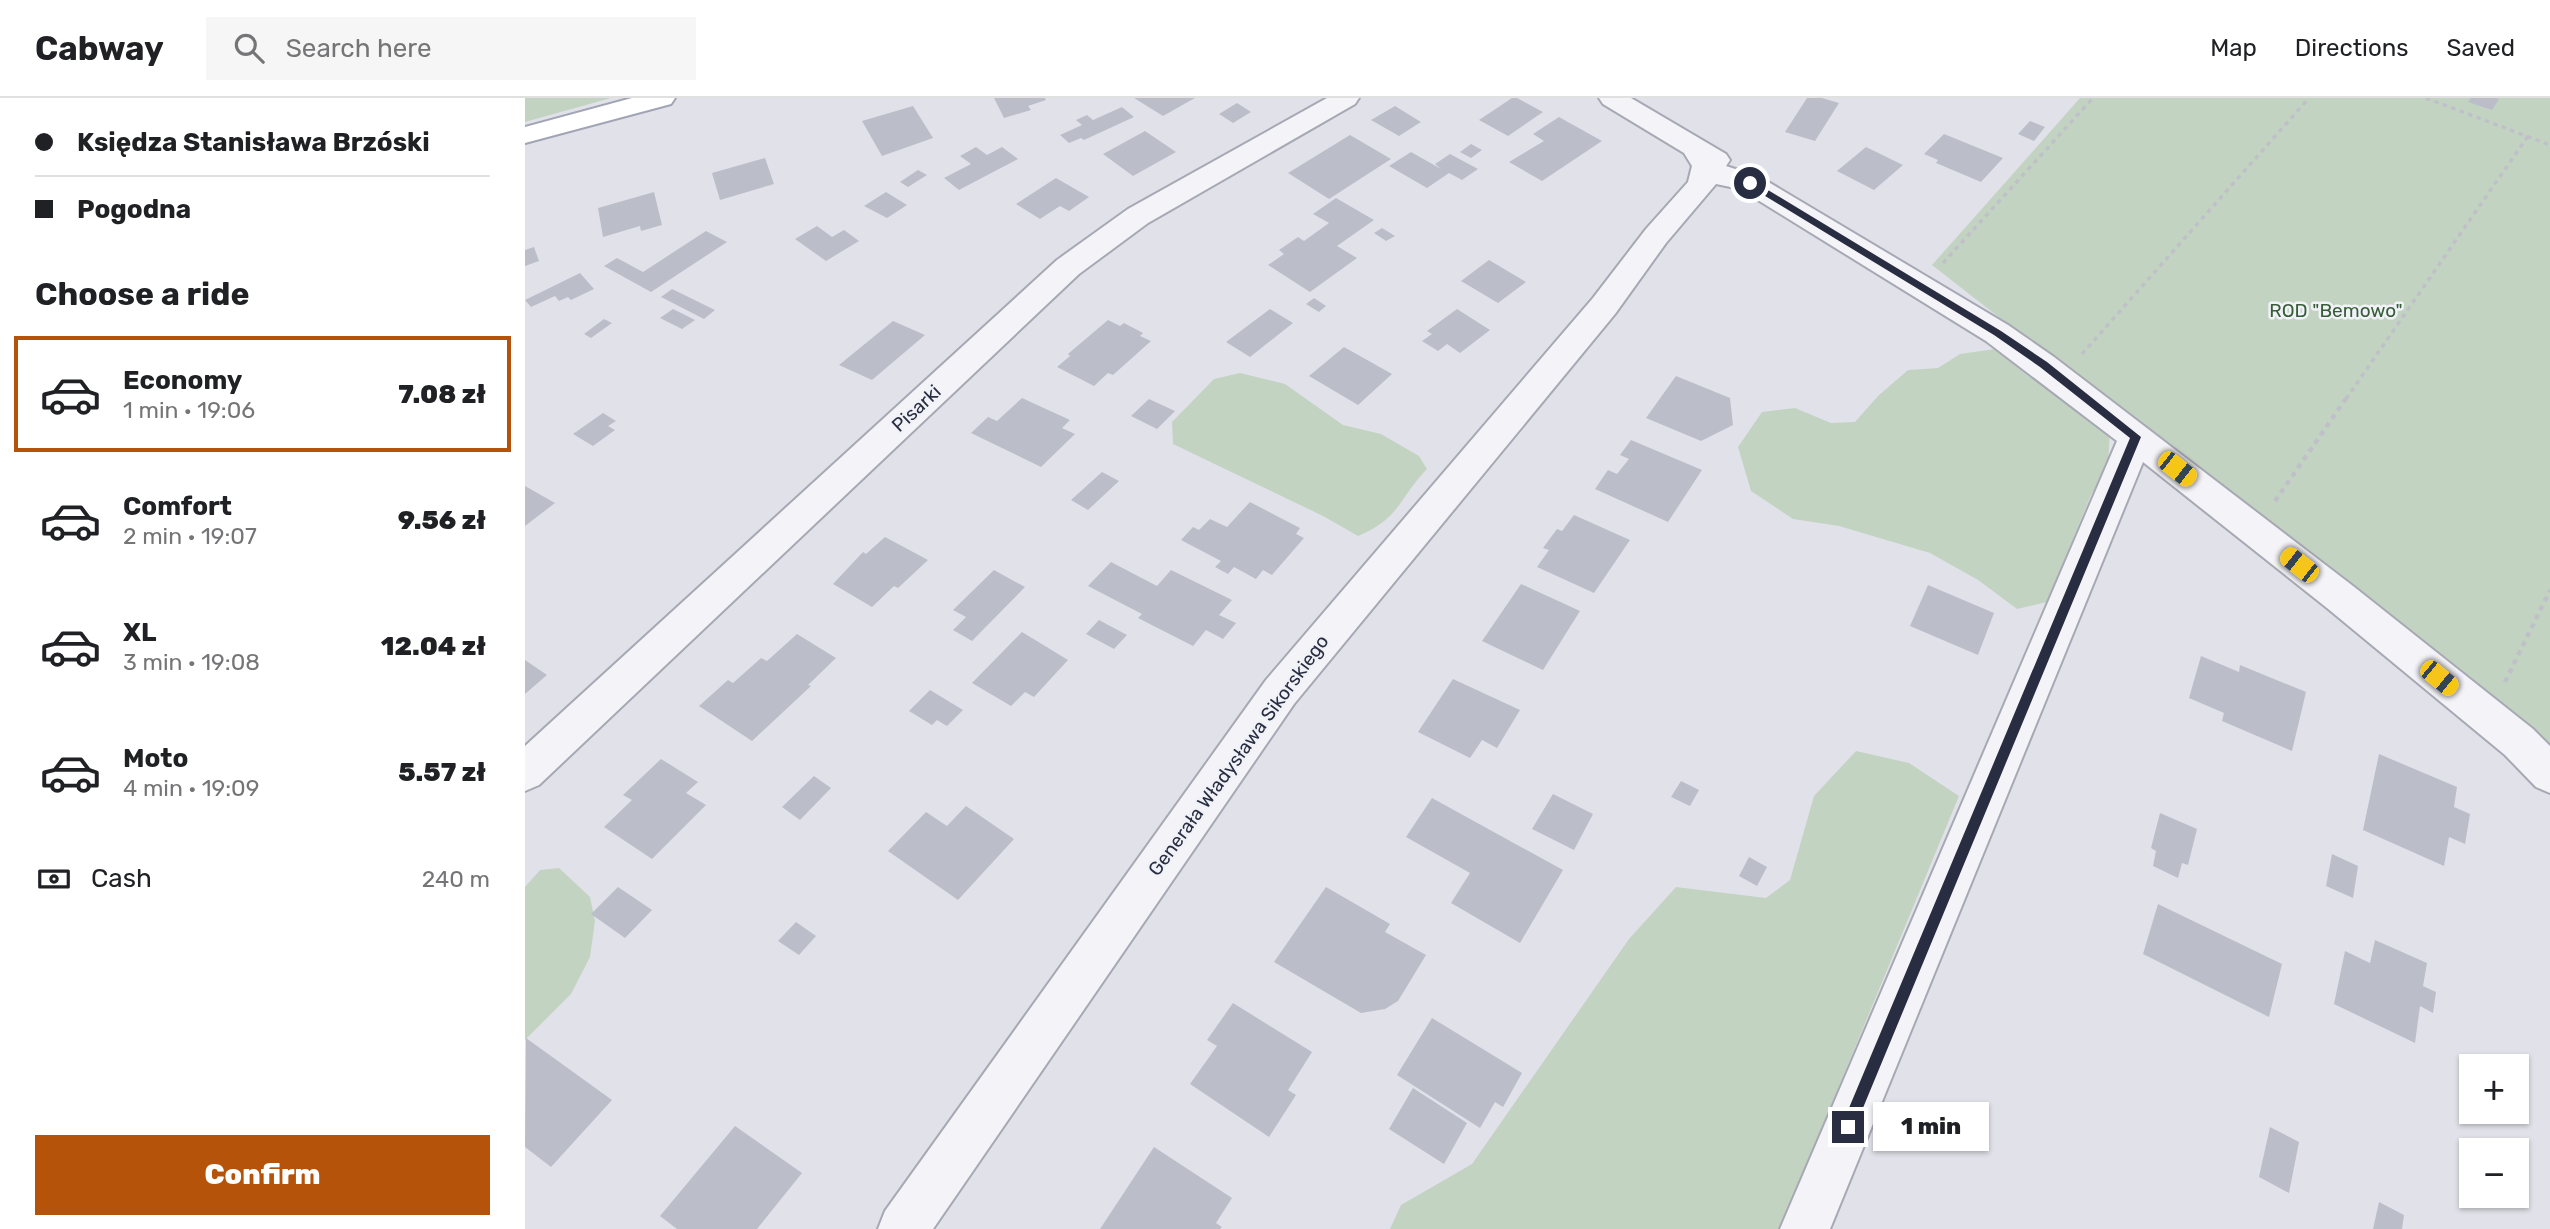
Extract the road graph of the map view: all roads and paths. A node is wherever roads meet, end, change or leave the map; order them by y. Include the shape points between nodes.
1 (662, 98) edge
2 (1346, 98) edge
3 (1612, 98) edge
4 (2093, 98) edge
5 (2309, 98) edge
6 (2426, 98) edge
7 (525, 135) edge
8 (2528, 136) junction
9 (2550, 145) edge
10 (1712, 165) junction
11 (1920, 288) junction
12 (2079, 357) dead end
13 (2136, 437) junction
14 (2273, 505) dead end
15 (2550, 590) edge
16 (2504, 683) dead end
17 (525, 772) edge
18 (2550, 774) edge
19 (903, 1229) edge
20 (1805, 1229) edge

1 - 7 main road
2 - 17 street, Pisarki via 1138,216 1068,267
3 - 10 street
4 - 11 path
5 - 12 path
6 - 8 path
8 - 9 path
8 - 14 path
10 - 11 street via 1750,183
10 - 19 street, Generała Władysława Sikorskiego via 1723,190 1699,222 1604,306 1280,692
11 - 13 street via 2009,341
13 - 18 street via 2498,725
13 - 20 street
15 - 16 path

